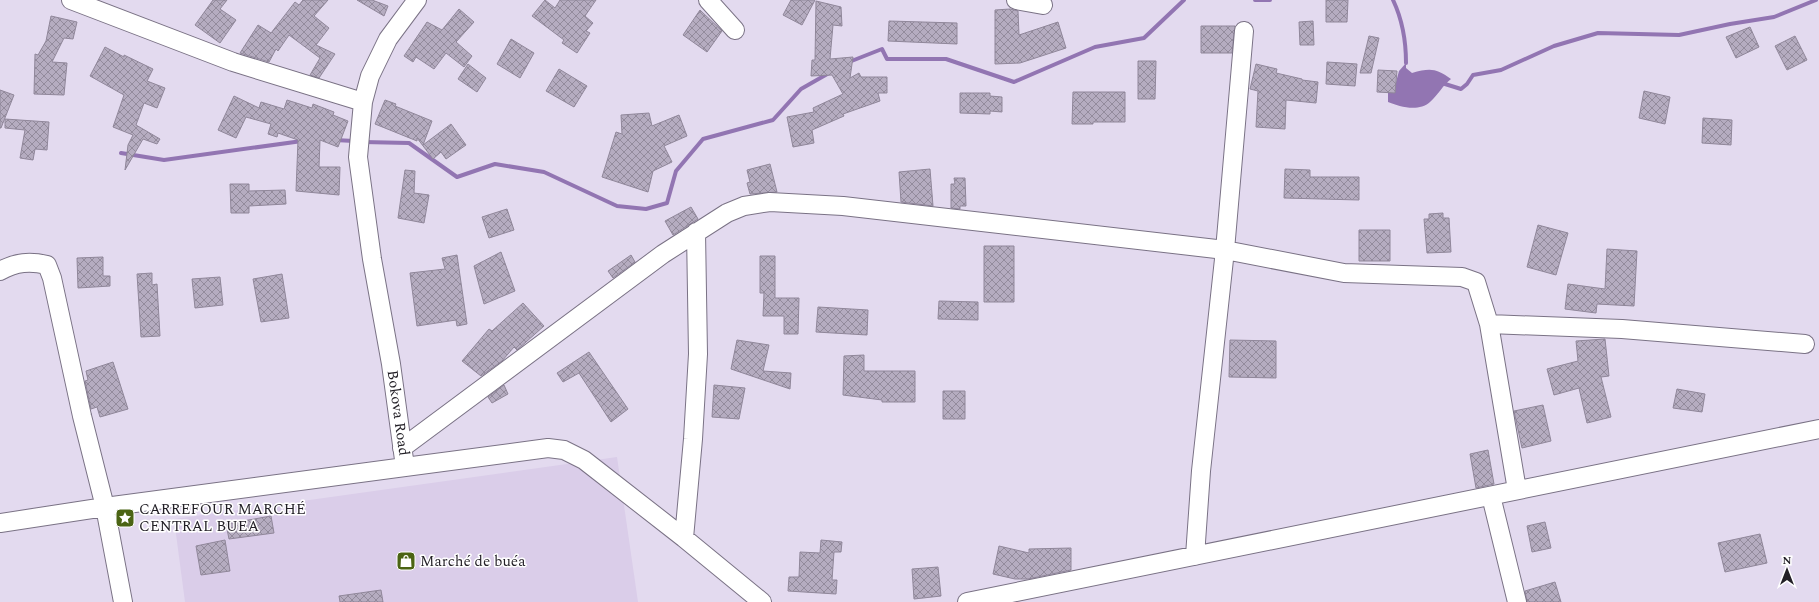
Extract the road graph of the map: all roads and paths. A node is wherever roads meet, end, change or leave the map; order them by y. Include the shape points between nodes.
1 (71, 0) edge
2 (417, 0) edge
3 (708, 0) edge
4 (1016, 0) edge
5 (1043, 5) dead end
6 (735, 30) dead end
7 (1244, 31) dead end
8 (363, 102) junction
9 (696, 232) junction
10 (1225, 250) junction
11 (0, 271) edge
12 (1489, 324) junction
13 (1805, 344) dead end
14 (1819, 429) edge
15 (402, 448) junction
16 (405, 467) junction
17 (1517, 490) junction
18 (1491, 496) junction
19 (105, 507) junction
20 (0, 522) edge
21 (684, 538) junction
22 (1195, 556) junction
23 (123, 602) edge
24 (762, 602) edge
25 (967, 602) edge
26 (1517, 602) edge

1 - 8 street via 233,62
2 - 8 street, Bokova Road via 388,39 370,76
3 - 6 street
4 - 5 street
7 - 10 street
8 - 15 street, Bokova Road via 358,157
9 - 10 street via 744,206 770,202 843,206
9 - 15 street
9 - 21 street via 698,354
10 - 12 street via 1344,272 1462,277 1476,282
10 - 22 street via 1201,471
11 - 19 street via 34,262 47,265
12 - 13 street via 1622,328
12 - 17 street
14 - 17 street
15 - 16 street, Bokova Road
16 - 19 street, Bokova Road
16 - 21 street via 548,448 564,450 584,460
17 - 18 street
18 - 22 street
18 - 26 street
19 - 20 street, Bokova Road
19 - 23 street
21 - 24 street
22 - 25 street

